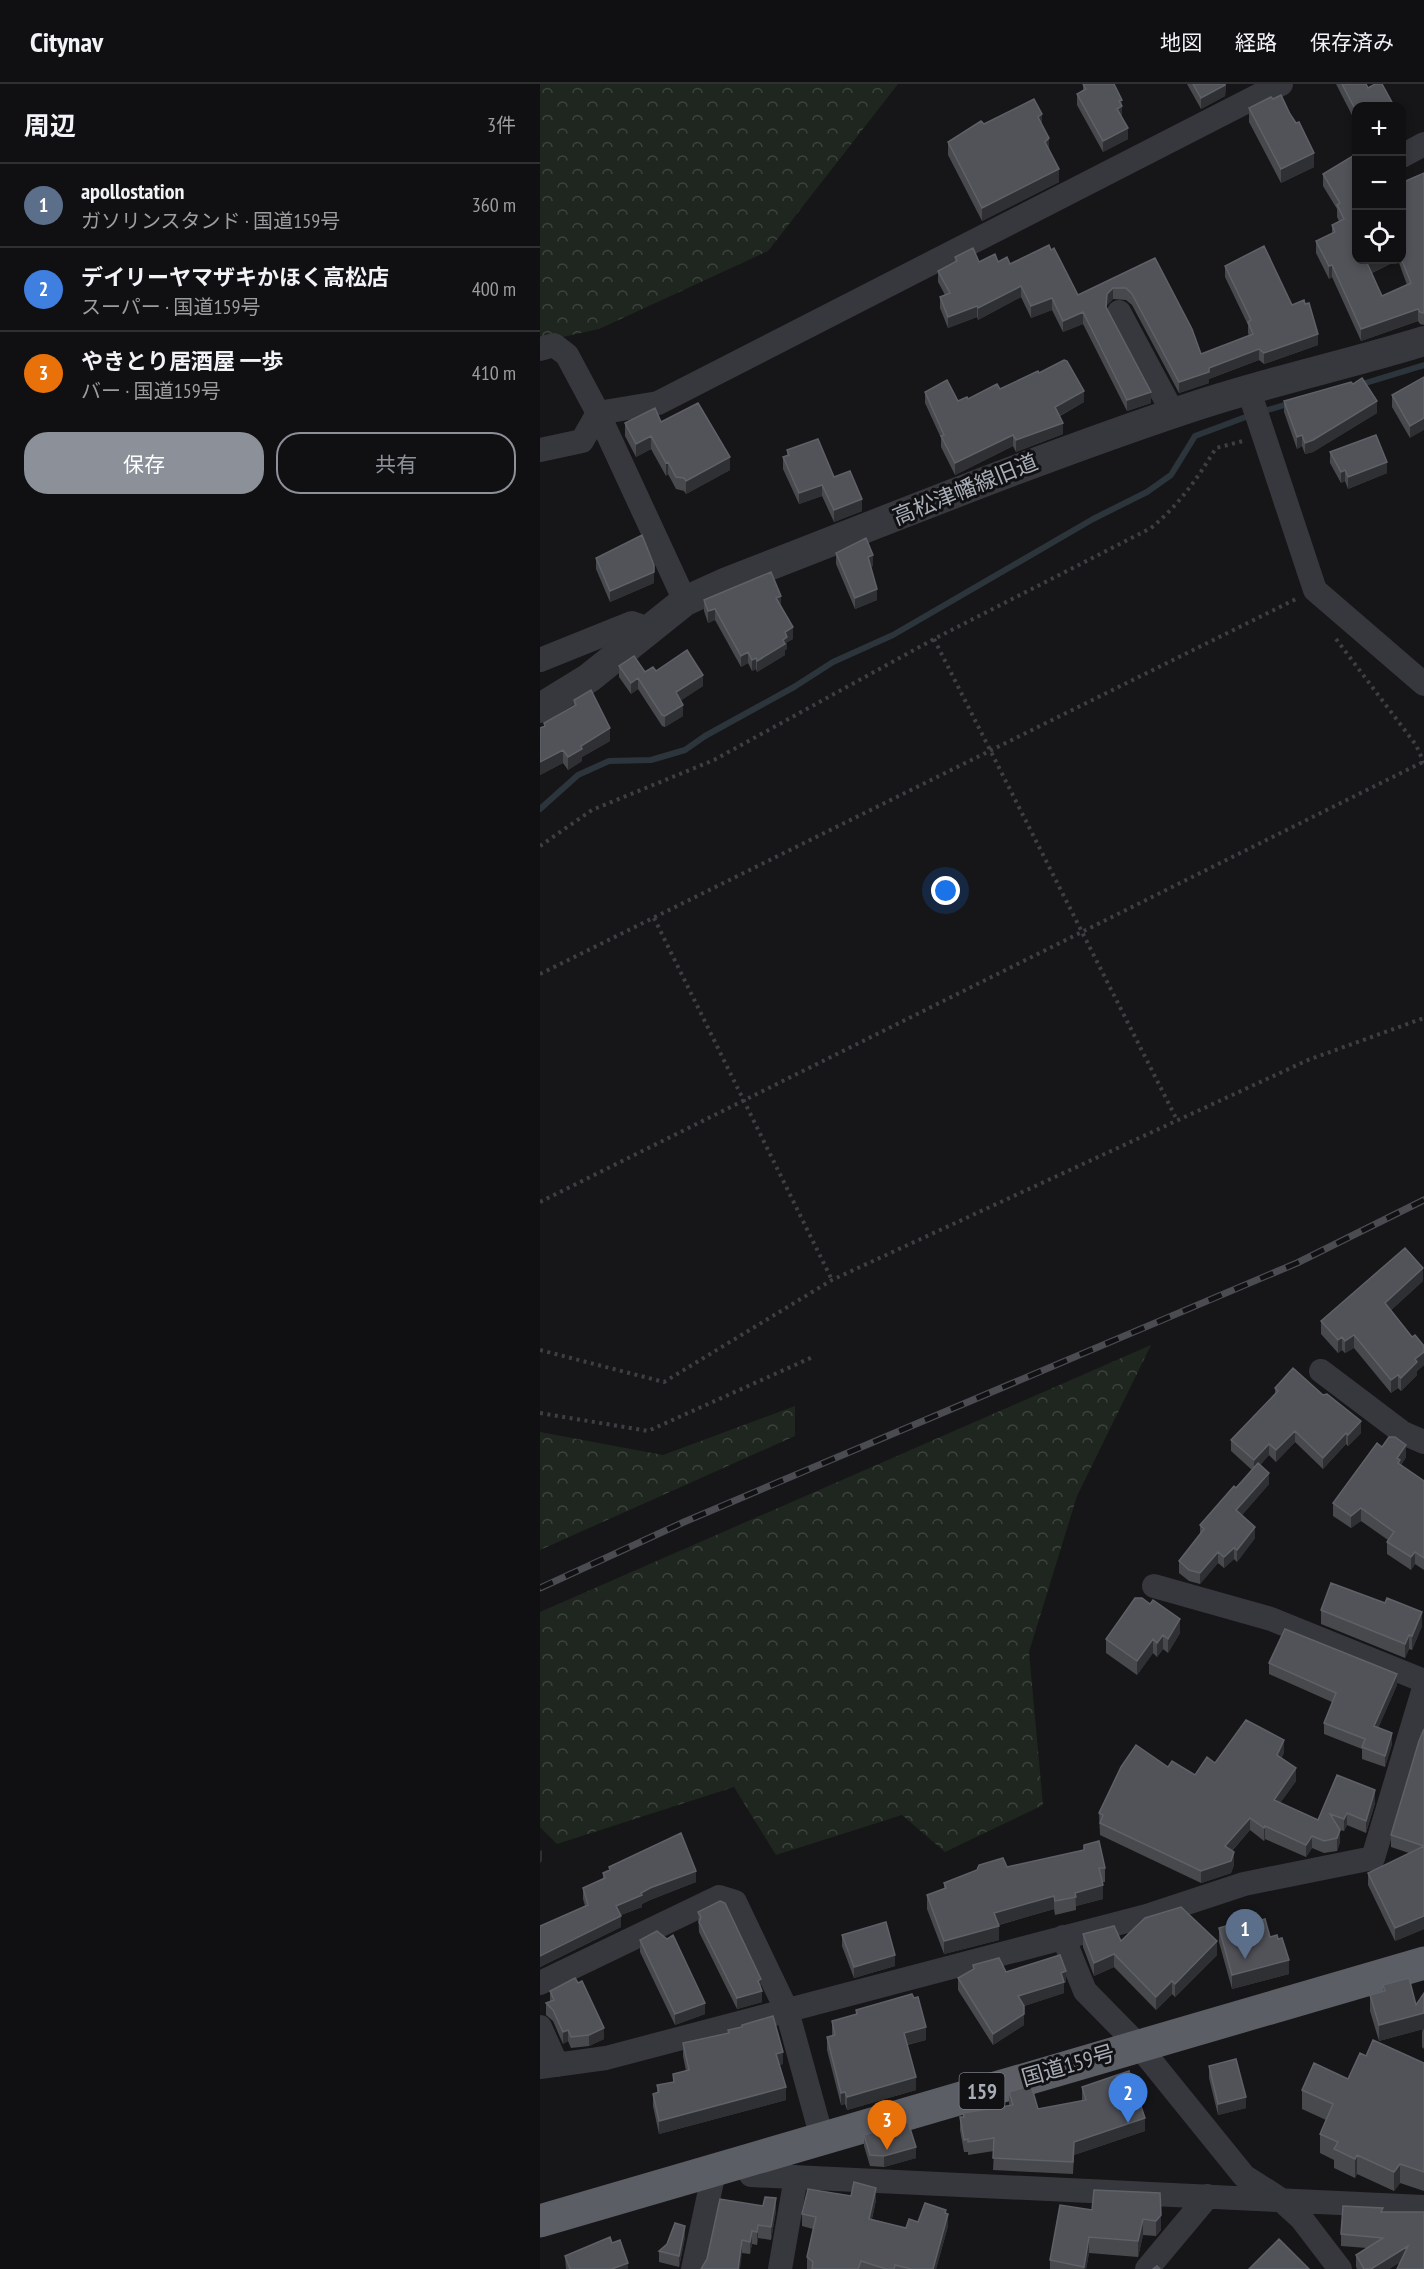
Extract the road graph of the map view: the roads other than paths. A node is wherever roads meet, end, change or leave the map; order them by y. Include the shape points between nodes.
1 (1281, 84) edge
2 (1424, 144) edge
3 (1406, 153) edge
4 (1119, 312) dead end
5 (1424, 341) edge
6 (540, 349) edge
7 (1250, 396) junction
8 (598, 413) junction
9 (1173, 413) junction
10 (540, 450) edge
11 (685, 601) junction
12 (649, 629) junction
13 (540, 660) edge
14 (1424, 684) edge
15 (540, 708) edge
16 (1321, 1371) dead end
17 (1424, 1442) edge
18 (1154, 1586) dead end
19 (1424, 1681) edge
20 (1424, 1688) edge
21 (1063, 1937) junction
22 (1424, 1963) edge
23 (540, 1983) edge
24 (787, 2011) junction
25 (540, 2027) edge
26 (1138, 2045) junction
27 (549, 2066) edge
28 (822, 2138) junction
29 (729, 2167) junction
30 (796, 2177) junction
31 (1208, 2196) junction
32 (1280, 2199) junction
33 (1424, 2207) edge
34 (540, 2220) edge
35 (693, 2269) edge
36 (780, 2269) edge
37 (1147, 2269) edge
38 (1340, 2269) edge

1 - 8 street via 657,403
2 - 3 street
4 - 9 street
5 - 7 street, 高松津幡線旧道
6 - 8 street via 554,345 567,355
7 - 9 street, 高松津幡線旧道
7 - 14 street via 1315,590
8 - 10 street via 582,441
8 - 11 street
9 - 11 street, 高松津幡線旧道 via 1040,459
11 - 12 street, 高松津幡線旧道
12 - 13 street via 632,623
12 - 15 street, 高松津幡線旧道 via 589,678
16 - 17 street via 1403,1433
18 - 19 street via 1271,1619
20 - 21 street via 1372,1858 1244,1884 1178,1907
21 - 24 street
21 - 26 street via 1085,1991
22 - 26 highway, 国道159号 / 159
23 - 24 street via 719,1897 735,1902
24 - 27 street via 606,2058
24 - 28 street
25 - 27 street
26 - 28 highway, 国道159号 / 159
26 - 32 street via 1244,2176
28 - 29 highway, 国道159号 / 159
29 - 30 street via 751,2175
29 - 34 highway, 国道159号 / 159
29 - 35 street
30 - 31 street
30 - 36 street
31 - 32 street
31 - 37 street
32 - 33 street
32 - 38 street via 1301,2218

